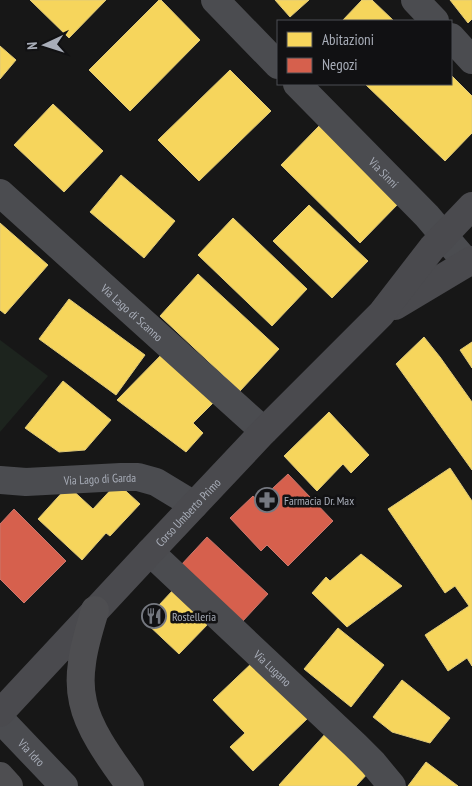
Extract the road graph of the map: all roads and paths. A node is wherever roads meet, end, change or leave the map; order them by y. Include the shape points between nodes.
1 (215, 0) edge
2 (415, 0) edge
3 (435, 20) edge
4 (452, 38) edge
5 (472, 60) edge
6 (277, 64) edge
7 (298, 85) edge
8 (0, 193) edge
9 (472, 206) edge
10 (444, 234) junction
11 (470, 261) edge
12 (381, 314) junction
13 (264, 431) junction
14 (0, 480) edge
15 (194, 505) junction
16 (150, 552) junction
17 (95, 610) junction
18 (0, 713) edge
19 (0, 719) edge
20 (0, 776) edge
21 (9, 786) edge
22 (64, 786) edge
23 (130, 786) edge
24 (392, 786) edge

1 - 6 street
2 - 3 street
4 - 5 street
7 - 10 street, Via Sinni
8 - 13 street, Via Lago di Scanno
9 - 10 main road, Corso Umberto Primo
10 - 11 street, Via Sinni
10 - 12 main road, Corso Umberto Primo
11 - 12 main road, Corso Umberto Primo
12 - 13 main road, Corso Umberto Primo
13 - 15 main road, Corso Umberto Primo
14 - 15 street, Via Lago di Garda via 138,478 156,482
15 - 16 main road, Corso Umberto Primo
16 - 17 main road, Corso Umberto Primo
16 - 24 street, Via Lugano via 356,745
17 - 18 main road, Corso Umberto Primo
17 - 23 highway via 82,662 82,701 87,718
19 - 22 street, Via Idro
20 - 21 highway

